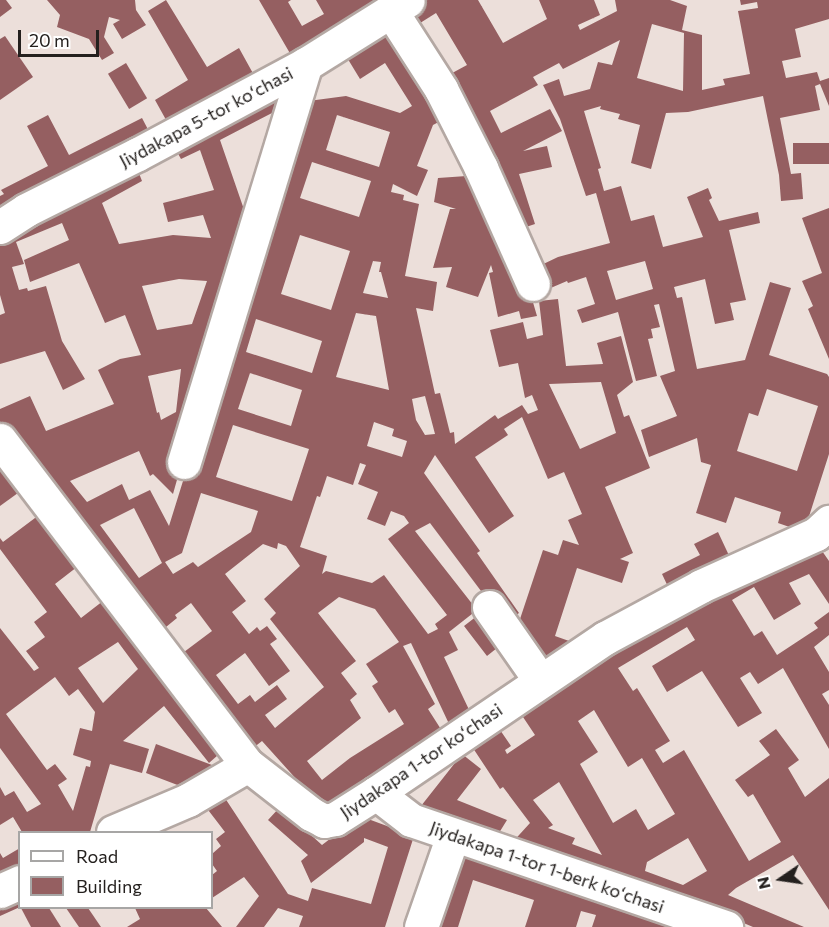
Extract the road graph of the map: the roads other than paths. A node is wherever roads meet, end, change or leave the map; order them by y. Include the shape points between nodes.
1 (400, 6) edge
2 (306, 64) junction
3 (0, 227) edge
4 (533, 284) dead end
5 (0, 440) edge
6 (184, 462) dead end
7 (829, 522) edge
8 (489, 608) dead end
9 (540, 680) junction
10 (248, 765) junction
11 (376, 793) junction
12 (115, 831) edge
13 (453, 835) junction
14 (18, 883) edge
15 (0, 891) edge
16 (421, 927) edge
17 (726, 927) edge

1 - 2 street, Jiydakapa 5-tor koʻchasi
1 - 4 street via 481,168
2 - 3 street, Jiydakapa 5-tor koʻchasi
2 - 6 street
5 - 10 street, Jiydakapa 1-tor koʻchasi
7 - 9 street, Jiydakapa 1-tor koʻchasi via 816,534 701,586 624,628
8 - 9 street
9 - 11 street, Jiydakapa 1-tor koʻchasi
10 - 11 street, Jiydakapa 1-tor koʻchasi via 324,821 335,819
10 - 12 street via 189,800
11 - 13 street, Jiydakapa 1-tor 1-berk koʻchasi via 411,820
13 - 16 street
13 - 17 street, Jiydakapa 1-tor 1-berk koʻchasi
14 - 15 street

